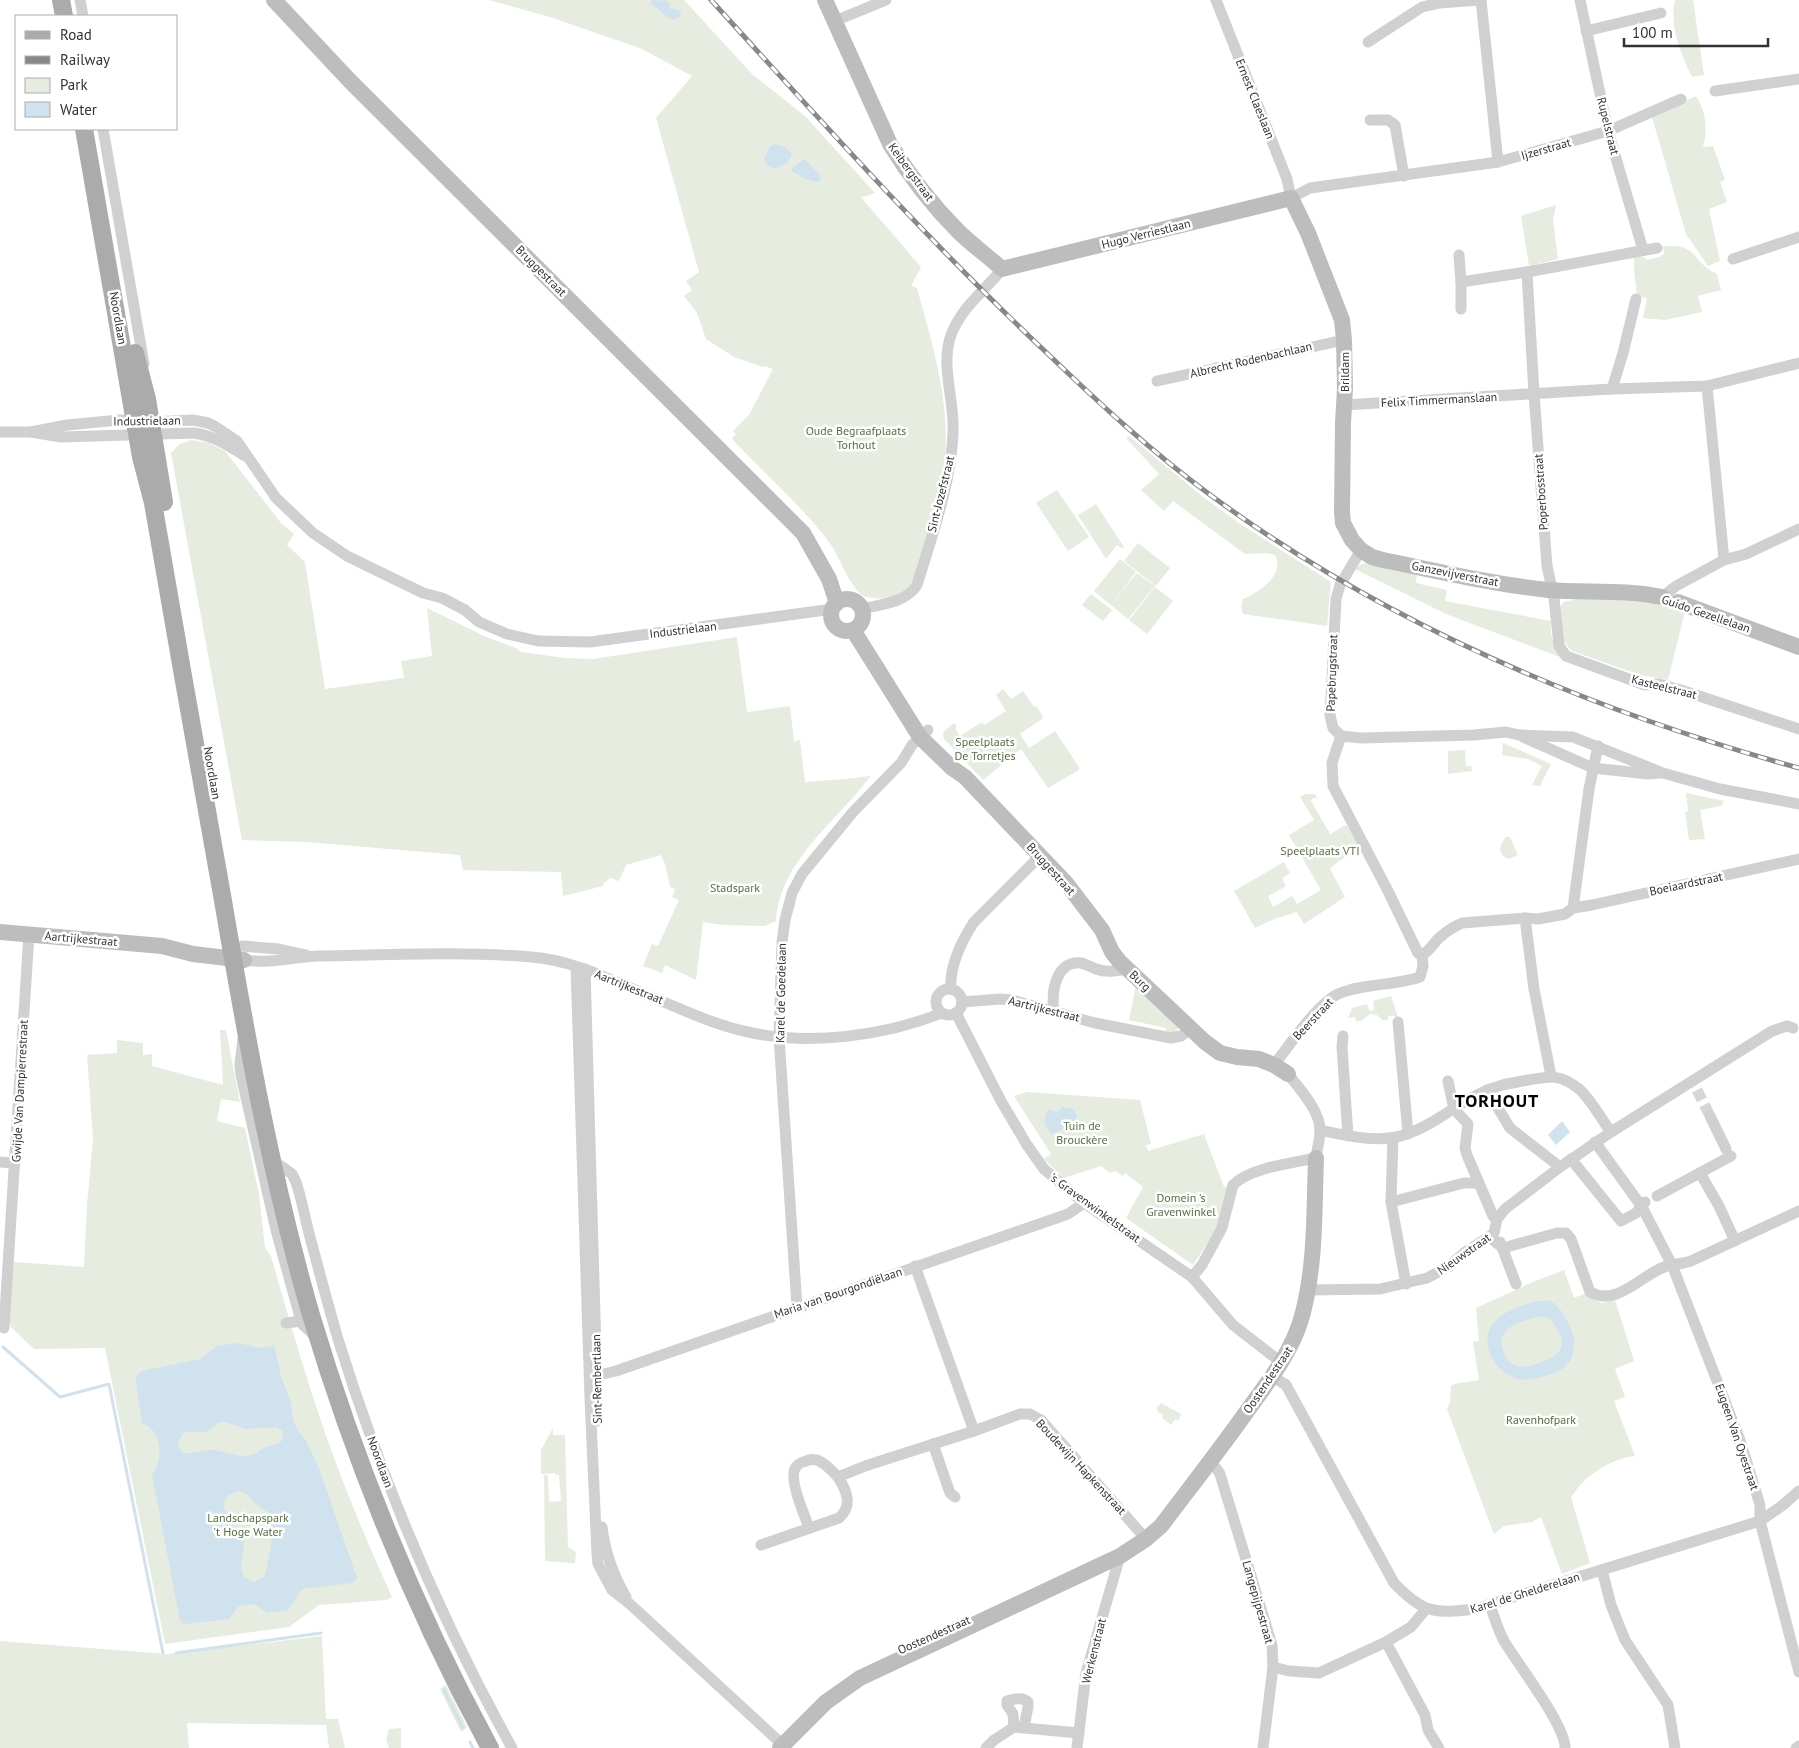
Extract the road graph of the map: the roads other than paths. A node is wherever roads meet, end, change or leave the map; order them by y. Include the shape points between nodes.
1 (54, 0) edge
2 (61, 0) edge
3 (73, 0) edge
4 (80, 0) edge
5 (274, 0) edge
6 (825, 0) edge
7 (886, 0) edge
8 (1216, 0) edge
9 (1480, 0) edge
10 (1580, 0) edge
11 (1660, 13) dead end
12 (57, 15) edge
13 (64, 15) edge
14 (76, 15) edge
15 (83, 15) edge
16 (835, 21) junction
17 (1586, 31) junction
18 (1368, 42) dead end
19 (1799, 79) edge
20 (1715, 91) dead end
21 (1681, 99) dead end
22 (1370, 120) dead end
23 (77, 130) edge
24 (84, 130) edge
25 (96, 130) edge
26 (103, 130) edge
27 (1608, 131) junction
28 (1498, 162) junction
29 (92, 170) junction
30 (1404, 176) junction
31 (1291, 198) junction
32 (1799, 236) edge
33 (1657, 248) dead end
34 (1640, 250) junction
35 (1459, 255) dead end
36 (1733, 259) dead end
37 (1002, 269) junction
38 (1527, 272) junction
39 (1461, 282) junction
40 (1636, 300) dead end
41 (1461, 309) dead end
42 (1344, 340) junction
43 (1799, 363) edge
44 (142, 381) junction
45 (1157, 381) dead end
46 (1707, 386) junction
47 (1612, 389) junction
48 (1534, 394) junction
49 (1344, 405) junction
50 (144, 428) junction
51 (0, 432) edge
52 (1799, 529) edge
53 (1361, 550) junction
54 (1724, 560) junction
55 (1552, 590) junction
56 (1670, 600) junction
57 (839, 604) junction
58 (859, 621) junction
59 (1799, 647) edge
60 (1799, 729) edge
61 (924, 733) junction
62 (1519, 735) junction
63 (1341, 736) junction
64 (1598, 746) junction
65 (1593, 768) junction
66 (1663, 773) junction
67 (1799, 804) edge
68 (1040, 856) junction
69 (1799, 859) edge
70 (1573, 908) junction
71 (1526, 918) junction
72 (0, 932) edge
73 (29, 934) junction
74 (237, 953) junction
75 (1422, 955) junction
76 (581, 968) junction
77 (1127, 969) junction
78 (951, 989) junction
79 (962, 1002) junction
80 (1054, 1010) junction
81 (942, 1013) junction
82 (956, 1013) junction
83 (1398, 1022) dead end
84 (1797, 1026) edge
85 (245, 1027) junction
86 (1191, 1028) junction
87 (1343, 1036) dead end
88 (779, 1037) junction
89 (1274, 1065) junction
90 (1288, 1074) joint
91 (1551, 1076) junction
92 (1448, 1082) dead end
93 (1487, 1090) junction
94 (1454, 1108) junction
95 (1710, 1116) tunnel mouth
96 (1320, 1130) junction
97 (1611, 1132) junction
98 (1408, 1134) junction
99 (1348, 1136) junction
100 (1394, 1138) junction
101 (1595, 1142) junction
102 (1316, 1158) junction
103 (1571, 1159) junction
104 (0, 1162) edge
105 (15, 1163) junction
106 (281, 1166) junction
107 (1560, 1167) junction
108 (1700, 1173) junction
109 (1477, 1183) junction
110 (1657, 1196) dead end
111 (1391, 1202) junction
112 (1084, 1203) junction
113 (1644, 1204) junction
114 (1799, 1211) edge
115 (1497, 1219) junction
116 (1491, 1235) junction
117 (1735, 1241) junction
118 (1503, 1248) junction
119 (1672, 1265) junction
120 (916, 1266) junction
121 (1192, 1277) junction
122 (1406, 1284) junction
123 (1516, 1284) dead end
124 (1307, 1290) junction
125 (798, 1307) junction
126 (301, 1321) junction
127 (286, 1323) dead end
128 (4, 1328) dead end
129 (318, 1338) junction
130 (1277, 1370) junction
131 (593, 1377) junction
132 (974, 1431) junction
133 (933, 1444) junction
134 (1210, 1463) junction
135 (838, 1477) junction
136 (1799, 1491) edge
137 (955, 1497) dead end
138 (1760, 1521) junction
139 (809, 1527) junction
140 (1146, 1539) junction
141 (761, 1545) dead end
142 (1120, 1556) junction
143 (1602, 1570) junction
144 (1490, 1604) junction
145 (1426, 1609) junction
146 (1386, 1642) junction
147 (1273, 1667) junction
148 (1799, 1672) edge
149 (1079, 1733) junction
150 (777, 1745) edge
151 (1799, 1746) edge
152 (490, 1748) edge
153 (498, 1748) edge
154 (512, 1748) edge
155 (986, 1748) edge
156 (1077, 1748) edge
157 (1263, 1748) edge
158 (1439, 1748) edge
159 (1565, 1748) edge
160 (1675, 1748) edge
161 (1796, 1748) edge

1 - 12 street
2 - 13 main road
3 - 14 main road
4 - 15 street
5 - 57 street, Bruggestraat via 350,81 803,533
6 - 16 street, Keibergstraat
7 - 16 street
8 - 31 street, Ernest Claeslaan via 1287,179
9 - 18 street via 1422,7
9 - 28 street
10 - 17 street, Rupelstraat
11 - 17 street
16 - 37 street, Keibergstraat via 900,161 952,226
17 - 27 street, Rupelstraat
19 - 20 street
21 - 27 street, Ijzerstraat
22 - 30 street via 1388,120 1395,125
23 - 29 street, Noordlaan via 82,160
24 - 29 main road, Noordlaan
25 - 44 main road, Noordlaan
26 - 44 street, Noordlaan via 144,357
27 - 28 street, Ijzerstraat
27 - 34 street, Rupelstraat
28 - 30 street, Ijzerstraat
29 - 50 main road, Noordlaan
30 - 31 street, Ijzerstraat via 1310,188
31 - 37 street, Hugo Verriestlaan
31 - 42 street, Brildam via 1332,292 1342,320
32 - 36 street
33 - 34 street
34 - 38 street
35 - 39 street
37 - 58 street, Sint-Jozefstraat via 964,309 950,337 947,364 954,432 950,469 917,584 905,597
38 - 39 street
38 - 48 street, Poperbosstraat
39 - 41 street
40 - 47 street
42 - 45 street, Albrecht Rodenbachlaan
42 - 49 street, Brildam
43 - 46 street
44 - 50 main road, Noordlaan
46 - 47 street
46 - 54 street
47 - 48 street
48 - 49 street, Felix Timmermanslaan
48 - 55 street, Poperbosstraat via 1547,566
49 - 53 street, Brildam via 1343,523
50 - 51 street, Industrielaan via 61,437 32,432
50 - 57 street, Industrielaan via 202,434 222,441 248,458 276,498 313,533 347,556 428,595 442,598 479,622 507,634 533,640 590,642
50 - 74 main road, Noordlaan
50 - 74 main road, Noordlaan via 143,466 153,503 208,819
52 - 54 street via 1746,554
53 - 55 street, Ganzevijverstraat via 1383,560
53 - 63 street, Papebrugstraat via 1340,585 1335,607 1330,715 1333,728
54 - 56 street via 1676,586
55 - 56 street, Guido Gezellelaan via 1628,592
55 - 60 street, Kasteelstraat via 1559,646 1566,656 1645,685 1658,684 1681,690
56 - 59 street, Guido Gezellelaan
57 - 58 street via 857,603
57 - 58 street via 832,618 837,627 848,631
58 - 61 street, Bruggestraat
61 - 68 street, Bruggestraat via 952,768 965,777
61 - 88 street, Karel de Goedelaan via 902,762 852,812 802,874 792,893 782,942
62 - 63 street via 1506,732
62 - 64 street via 1573,737
62 - 65 street
63 - 75 street via 1332,763 1333,786 1418,953
64 - 65 street
64 - 66 street
65 - 66 street
65 - 70 street
66 - 67 street
68 - 77 street, Bruggestraat via 1066,883
68 - 78 street via 970,928 957,956
69 - 70 street, Boeiaardstraat
70 - 71 street, Boeiaardstraat via 1565,914
71 - 75 street, Boeiaardstraat via 1462,923
71 - 91 street via 1534,989
72 - 73 street, Aartrijkestraat
73 - 74 street, Aartrijkestraat via 162,946 194,954
73 - 105 street, Gwijde Van Dampierrestraat
74 - 76 street, Aartrijkestraat via 279,949 310,956 532,957
74 - 85 main road, Noordlaan
74 - 106 main road, Noordlaan
75 - 89 street, Beerstraat via 1420,977 1337,994 1294,1037
76 - 88 street, Aartrijkestraat via 716,1024
76 - 131 street, Sint-Rembertlaan
77 - 80 street, Burg via 1111,972 1082,963 1071,964 1061,970 1057,979
77 - 86 street, Burg
78 - 79 street via 959,993
78 - 81 street via 943,990 937,997 937,1006
79 - 80 street, Aartrijkestraat via 1012,1000
79 - 82 street
80 - 86 street, Aartrijkestraat via 1095,1023 1171,1038 1182,1036
81 - 82 street
81 - 88 street, Aartrijkestraat via 917,1022 854,1035
82 - 112 street, 's Gravenwinkelstraat via 1027,1145 1044,1169
83 - 98 street
84 - 97 street, Nieuwstraat via 1772,1032 1694,1086
85 - 126 street, Noordlaan via 240,1056 241,1076 276,1230
85 - 129 main road, Noordlaan via 286,1220
86 - 89 street, Burg via 1220,1053 1259,1059
87 - 99 street
88 - 125 street, Karel de Goedelaan
89 - 90 street, Burg
90 - 96 street, Burg via 1318,1117
91 - 93 street
91 - 97 street via 1580,1089
92 - 94 street
93 - 94 street
93 - 107 street via 1514,1132
94 - 98 street
94 - 109 street via 1468,1124 1466,1155
95 - 108 street via 1728,1153
96 - 99 street
96 - 102 street, Oostendestraat
97 - 101 street, Nieuwstraat
98 - 100 street
99 - 100 street
100 - 111 street
101 - 103 street, Nieuwstraat
101 - 113 street, Eugeen Van Oyestraat
102 - 121 street via 1267,1168 1237,1180 1222,1228
102 - 124 street, Oostendestraat via 1314,1232
103 - 107 street, Nieuwstraat
103 - 113 street via 1620,1221 1636,1213
104 - 105 street
105 - 128 street, Gwijde Van Dampierrestraat
106 - 153 main road, Noordlaan via 332,1360 368,1464 434,1623
106 - 154 street, Noordlaan via 292,1174 296,1182 340,1345 394,1499 451,1630
107 - 115 street, Nieuwstraat
108 - 110 street
108 - 117 street via 1720,1206
109 - 111 street via 1464,1183
109 - 115 street
111 - 122 street
112 - 120 street, Maria van Bourgondiëlaan via 1068,1214
112 - 121 street, 's Gravenwinkelstraat
113 - 119 street, Eugeen Van Oyestraat
114 - 117 street
115 - 116 street, Nieuwstraat
116 - 118 street
116 - 122 street, Nieuwstraat via 1438,1272
117 - 119 street via 1691,1261
118 - 119 street via 1566,1233 1590,1292 1598,1296 1621,1292
118 - 123 street
119 - 138 street, Eugeen Van Oyestraat via 1740,1440 1760,1505
120 - 125 street, Maria van Bourgondiëlaan
120 - 132 street
121 - 130 street, 's Gravenwinkelstraat
122 - 124 street, Nieuwstraat via 1380,1289
124 - 130 street, Oostendestraat via 1294,1340
125 - 131 street, Maria van Bourgondiëlaan
126 - 127 street
126 - 129 street, Noordlaan
129 - 152 main road, Noordlaan via 386,1531 423,1616
130 - 134 street, Oostendestraat
130 - 145 street, Karel de Ghelderelaan via 1394,1583
131 - 150 street, Sint-Rembertlaan via 598,1505 605,1545 604,1562 630,1605
132 - 133 street, Boudewijn Hapkenstraat
132 - 140 street, Boudewijn Hapkenstraat via 1020,1414 1030,1414 1042,1420
133 - 135 street, Boudewijn Hapkenstraat
133 - 137 street via 950,1493
134 - 140 street, Oostendestraat via 1161,1526
134 - 147 street, Langepijpestraat via 1220,1474 1272,1645
135 - 139 street via 848,1499 845,1513
135 - 139 street via 819,1460 810,1459 795,1468 793,1476
136 - 138 street, Karel de Ghelderelaan
138 - 143 street, Karel de Ghelderelaan
138 - 148 street, Eugeen Van Oyestraat
139 - 141 street
140 - 142 street, Oostendestraat
142 - 149 street, Werkenstraat via 1086,1673
142 - 150 street, Oostendestraat via 860,1678 826,1702
143 - 144 street, Karel de Ghelderelaan
143 - 160 street via 1625,1640 1668,1705
144 - 145 street, Karel de Ghelderelaan via 1446,1613
144 - 159 street via 1503,1639 1554,1717
145 - 146 street via 1411,1627
146 - 147 street via 1320,1673
146 - 158 street
147 - 157 street, Langepijpestraat
149 - 155 street via 1019,1727
149 - 156 street, Werkenstraat
151 - 161 street

